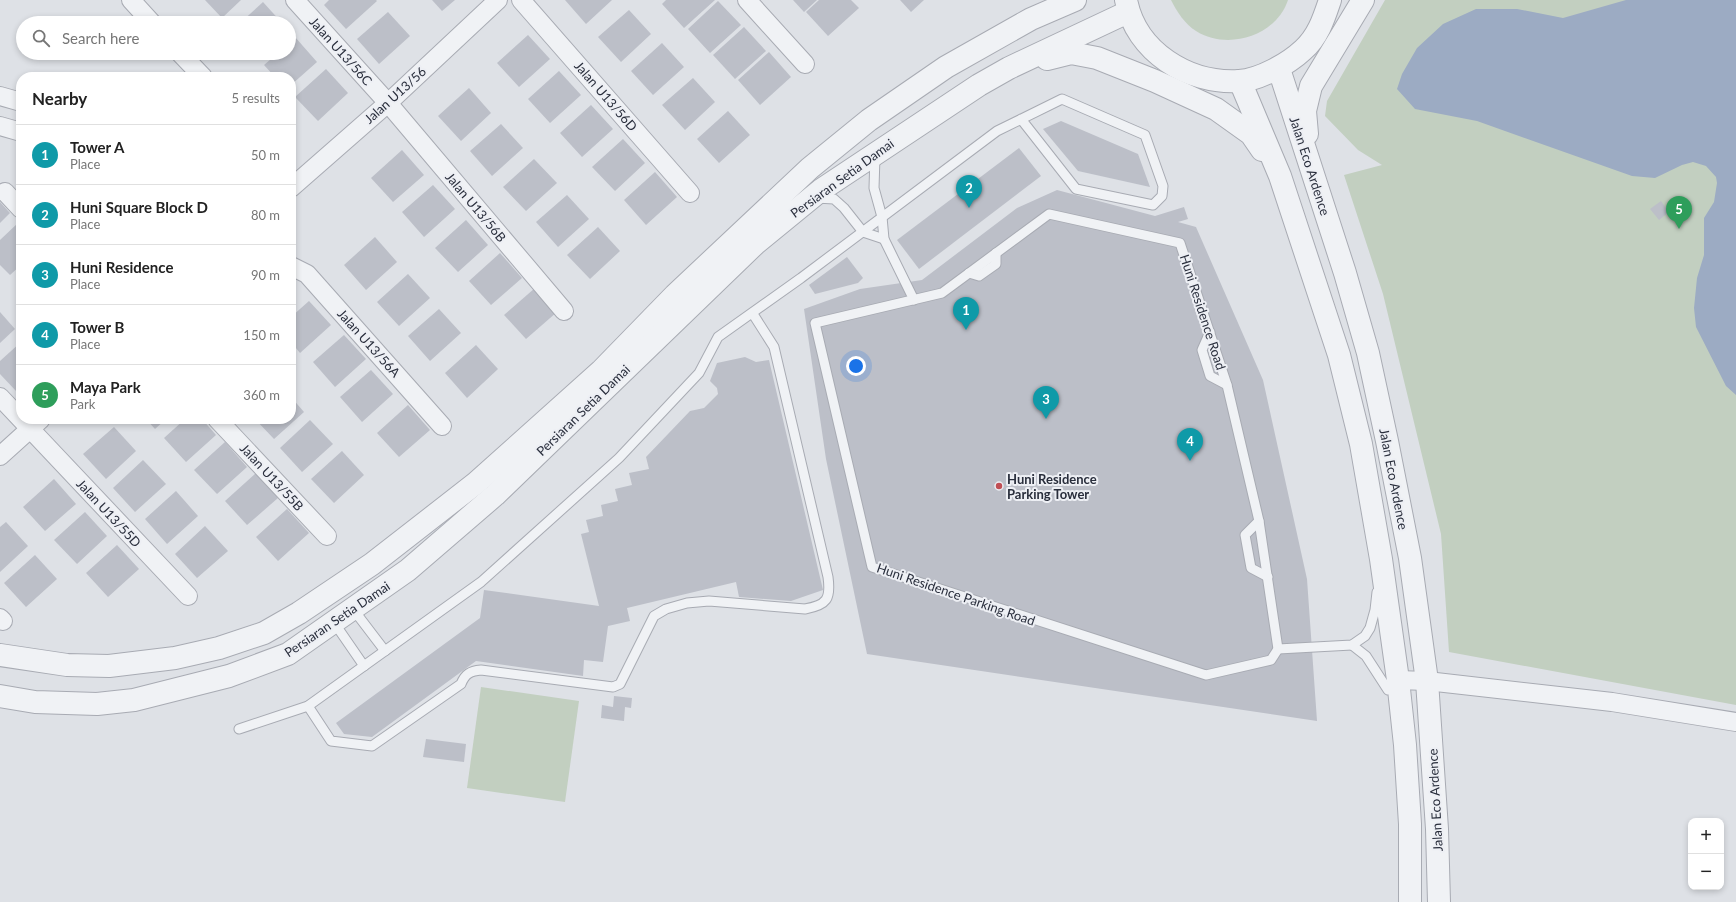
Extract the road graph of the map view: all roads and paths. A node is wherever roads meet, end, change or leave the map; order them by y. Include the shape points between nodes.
1 (131, 0) edge
2 (295, 0) edge
3 (498, 0) edge
4 (521, 0) edge
5 (747, 0) edge
6 (1057, 0) edge
7 (1075, 0) edge
8 (1330, 0) edge
9 (1363, 0) edge
10 (1127, 6) edge
11 (146, 16) edge
12 (1031, 19) junction
13 (187, 60) edge
14 (805, 64) dead end
15 (1009, 68) junction
16 (1279, 69) junction
17 (198, 72) edge
18 (1240, 81) junction
19 (0, 96) edge
20 (16, 101) edge
21 (388, 103) junction
22 (1021, 119) junction
23 (0, 126) edge
24 (16, 131) edge
25 (875, 154) junction
26 (1310, 167) junction
27 (1280, 176) junction
28 (296, 178) edge
29 (5, 192) dead end
30 (690, 193) dead end
31 (812, 198) junction
32 (16, 204) edge
33 (882, 217) junction
34 (863, 232) junction
35 (884, 239) junction
36 (296, 268) edge
37 (914, 300) junction
38 (564, 311) dead end
39 (753, 314) junction
40 (1210, 332) junction
41 (1227, 385) junction
42 (0, 397) edge
43 (16, 409) edge
44 (35, 424) edge
45 (222, 424) edge
46 (442, 426) dead end
47 (0, 456) edge
48 (1363, 458) junction
49 (1259, 521) junction
50 (327, 536) dead end
51 (1268, 577) junction
52 (1377, 592) junction
53 (188, 596) dead end
54 (353, 609) junction
55 (333, 621) junction
56 (1382, 634) dead end
57 (1352, 645) junction
58 (1278, 649) junction
59 (385, 651) junction
60 (0, 655) edge
61 (364, 666) junction
62 (1427, 681) junction
63 (1390, 689) junction
64 (0, 696) edge
65 (308, 706) junction
66 (1736, 722) edge
67 (239, 729) dead end
68 (1405, 745) junction
69 (1410, 902) edge
70 (1439, 902) edge

1 - 11 street
2 - 21 street, Jalan U13/56C
3 - 21 street, Jalan U13/56
4 - 30 street, Jalan U13/56D
5 - 14 street
6 - 12 street
7 - 12 street, Persiaran Setia Damai
8 - 16 street via 1323,23 1304,50
9 - 26 street via 1311,86 1305,111
10 - 15 street, Persiaran Setia Damai
10 - 18 street via 1145,42 1172,66 1204,79
12 - 60 street, Persiaran Setia Damai via 946,67 869,120 810,168 675,295 601,371 476,483 372,564 299,613 264,633 219,648 176,658 109,666 68,665
13 - 17 street
15 - 25 street, Persiaran Setia Damai
15 - 27 street via 1071,53 1097,58 1216,109 1251,134
16 - 18 street
16 - 26 street, Jalan Eco Ardence
18 - 27 street, Jalan Eco Ardence
19 - 20 street
21 - 28 street, Jalan U13/56
21 - 38 street, Jalan U13/56B
22 - 22 lane via 1062,99 1145,135 1163,186 1162,196 1153,205 1076,189
22 - 33 lane via 997,132
23 - 24 street
25 - 31 street, Persiaran Setia Damai
25 - 33 lane via 874,188
26 - 27 street
26 - 62 street, Jalan Eco Ardence via 1368,353 1410,558
27 - 48 street, Jalan Eco Ardence via 1339,355
29 - 32 street
31 - 34 lane via 834,199
31 - 54 street, Persiaran Setia Damai via 754,244 495,495 408,570
33 - 34 lane
33 - 35 lane
34 - 35 lane
34 - 39 lane
35 - 37 lane
36 - 46 street, Jalan U13/56A via 307,274
37 - 40 lane, Huni Residence Road via 942,293 1049,214 1180,243
37 - 58 lane, Huni Residence Parking Road via 815,324 872,567 1206,675 1271,660
39 - 59 lane via 718,337 699,373 619,458 482,582
39 - 65 lane via 774,347 828,577 828,598 819,607 805,609 709,601 687,603 666,609 654,616 620,684 613,687 473,671 465,675 461,684 372,746 331,741
40 - 41 lane, Huni Residence Road
40 - 41 lane via 1202,350 1210,376
41 - 49 lane, Huni Residence Road
42 - 43 street, Jalan U13/55D
44 - 47 street
44 - 53 street, Jalan U13/55D
45 - 50 street, Jalan U13/55B
48 - 52 lane via 1361,491
48 - 63 street, Jalan Eco Ardence via 1381,559
49 - 51 lane, Huni Residence Road
49 - 51 lane via 1245,535 1251,568
51 - 58 lane, Huni Residence Road
52 - 56 lane
52 - 57 lane via 1370,628 1365,636
54 - 55 street, Persiaran Setia Damai
54 - 59 lane
55 - 61 lane
55 - 64 street, Persiaran Setia Damai via 288,654 229,676 134,700 97,704 35,702
57 - 58 lane
57 - 63 lane via 1366,656
59 - 61 lane
61 - 65 lane
62 - 63 street
62 - 66 street via 1612,702
62 - 70 street, Jalan Eco Ardence via 1437,813
63 - 68 street, Jalan Eco Ardence
63 - 68 lane
65 - 67 lane
68 - 69 street, Jalan Eco Ardence via 1410,824

